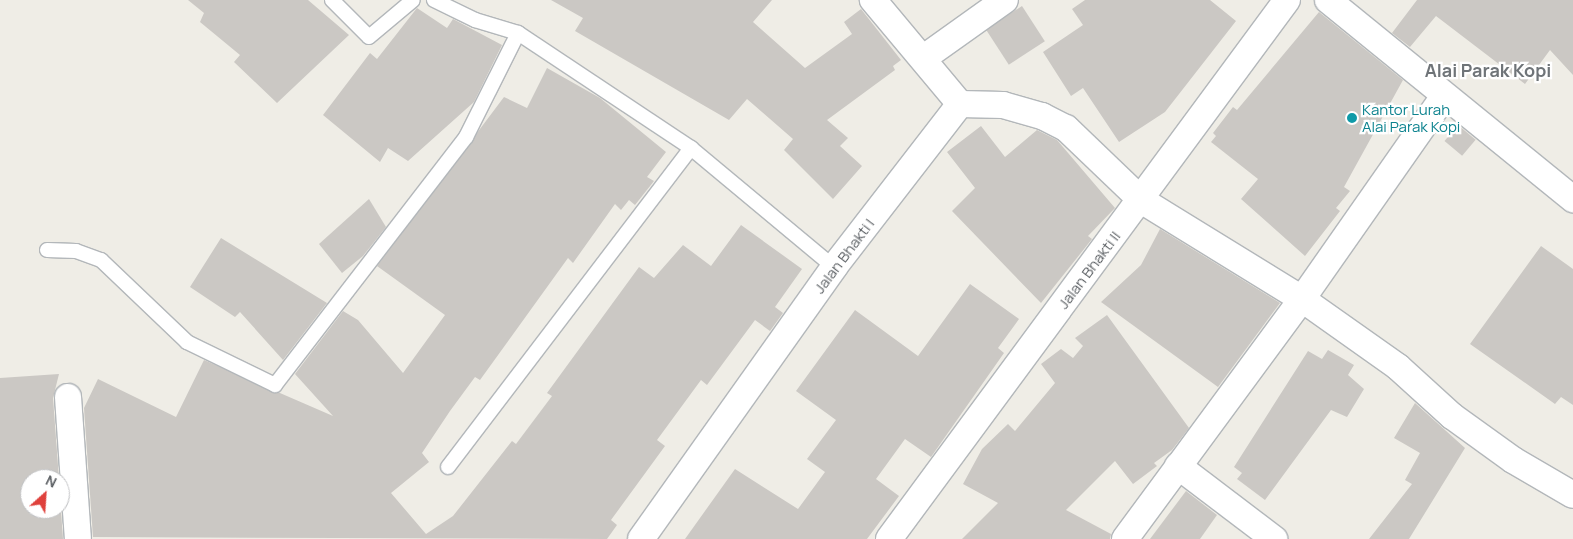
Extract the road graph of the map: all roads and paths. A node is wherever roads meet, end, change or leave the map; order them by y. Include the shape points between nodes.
1 (332, 0) edge
2 (413, 0) edge
3 (434, 0) edge
4 (873, 0) edge
5 (1005, 0) edge
6 (1287, 0) edge
7 (1328, 0) edge
8 (518, 32) junction
9 (925, 57) junction
10 (1444, 96) junction
11 (960, 104) junction
12 (691, 148) junction
13 (1573, 199) edge
14 (1141, 200) junction
15 (47, 250) dead end
16 (834, 267) junction
17 (1302, 299) junction
18 (68, 397) dead end
19 (1178, 466) junction
20 (448, 467) dead end
21 (1573, 495) edge
22 (78, 539) edge
23 (641, 539) edge
24 (889, 539) edge
25 (1125, 539) edge
26 (1274, 539) edge

1 - 2 lane via 368,37
3 - 8 lane via 475,20
4 - 9 street
5 - 9 street
6 - 14 street, Jalan Bhakti II
7 - 10 street
8 - 12 lane
8 - 15 lane via 466,138 277,383 187,342 101,260 76,251
9 - 11 street
10 - 13 street
10 - 17 street
11 - 14 street via 986,102 1053,121
11 - 16 street, Jalan Bhakti I
12 - 16 lane
12 - 20 lane
14 - 17 street
14 - 24 street, Jalan Bhakti II
16 - 23 street, Jalan Bhakti I
17 - 19 street
17 - 21 street via 1398,367 1452,416 1514,460
18 - 22 street
19 - 25 street
19 - 26 street

